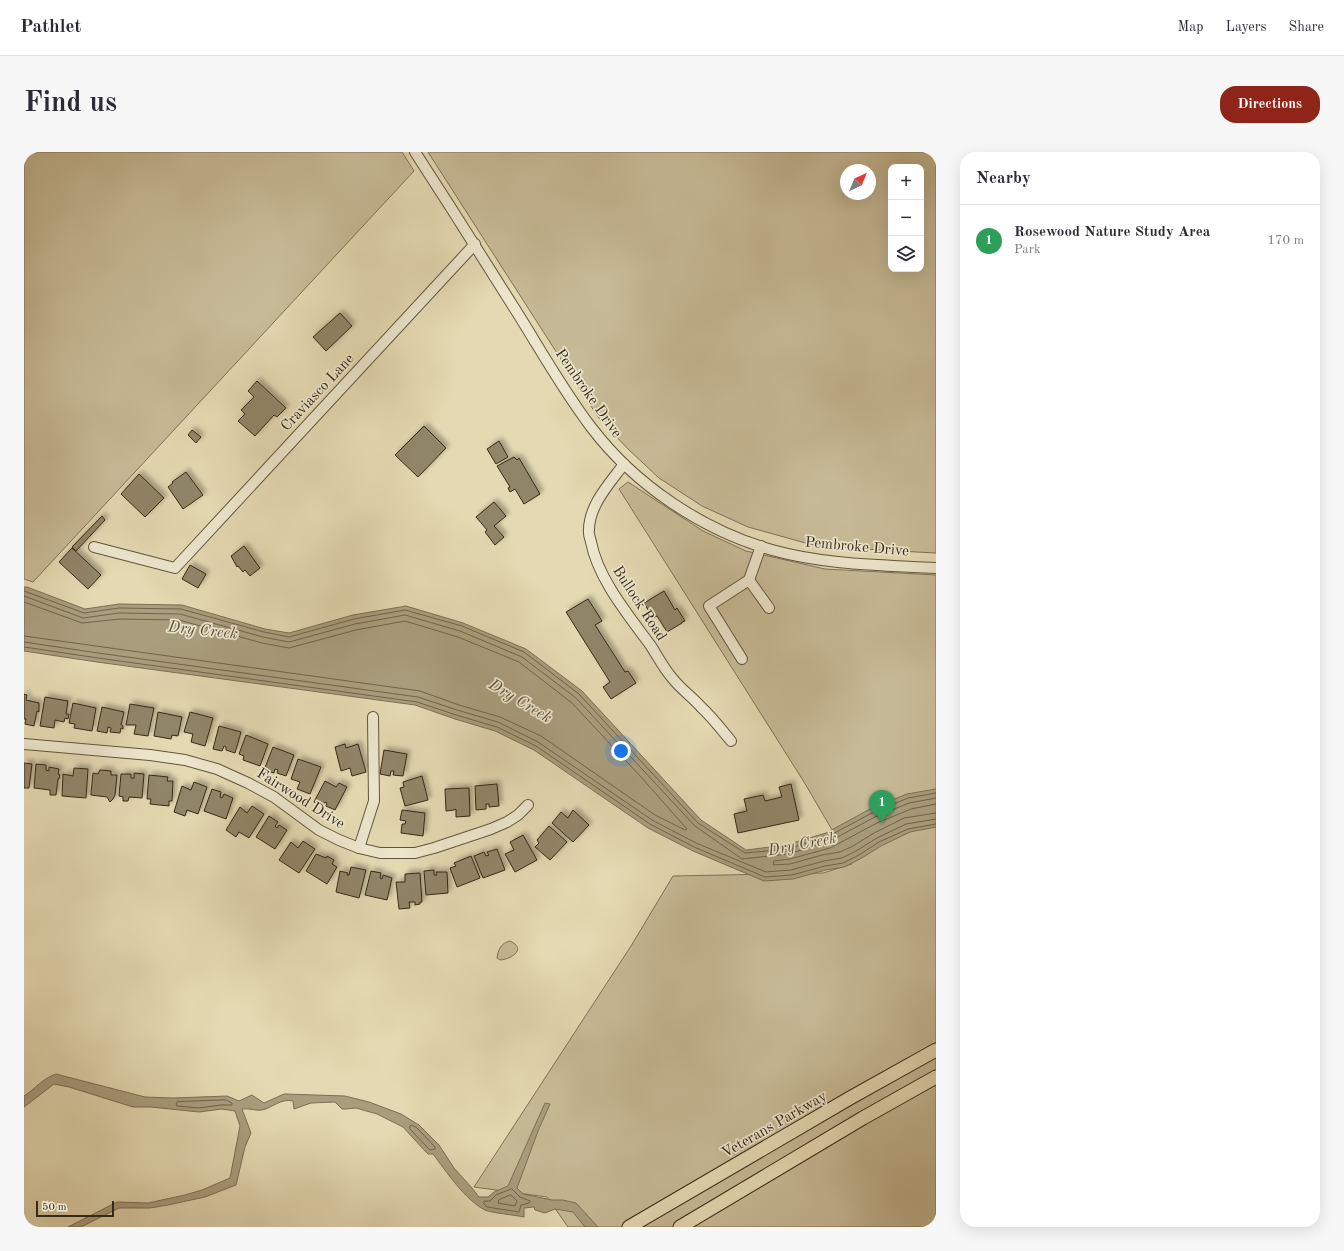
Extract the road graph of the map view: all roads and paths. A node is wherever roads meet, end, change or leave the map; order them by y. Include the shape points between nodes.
1 (415, 152) edge
2 (475, 244) junction
3 (624, 464) junction
4 (761, 546) junction
5 (94, 547) dead end
6 (936, 568) edge
7 (749, 580) junction
8 (769, 608) dead end
9 (742, 659) dead end
10 (373, 717) dead end
11 (731, 740) dead end
12 (24, 744) edge
13 (528, 805) dead end
14 (359, 848) junction
15 (936, 1050) edge
16 (936, 1077) edge
17 (630, 1227) edge
18 (680, 1227) edge

1 - 2 street, Pembroke Drive
2 - 3 street, Pembroke Drive via 577,408 605,445
2 - 5 street, Craviasco Lane via 175,568
3 - 4 street, Pembroke Drive via 680,508 726,532
3 - 11 street, Bullock Road via 593,509 588,530 598,566 613,593 664,668
4 - 6 street, Pembroke Drive via 826,561
4 - 7 street
7 - 8 street
7 - 9 street via 709,606
10 - 14 street via 374,801
12 - 14 street, Fairwood Drive via 150,755 185,760 217,769 274,796 319,830
13 - 14 street, Fairwood Drive via 518,815 491,829 416,853 380,853
15 - 17 main road, Veterans Parkway
16 - 18 main road

